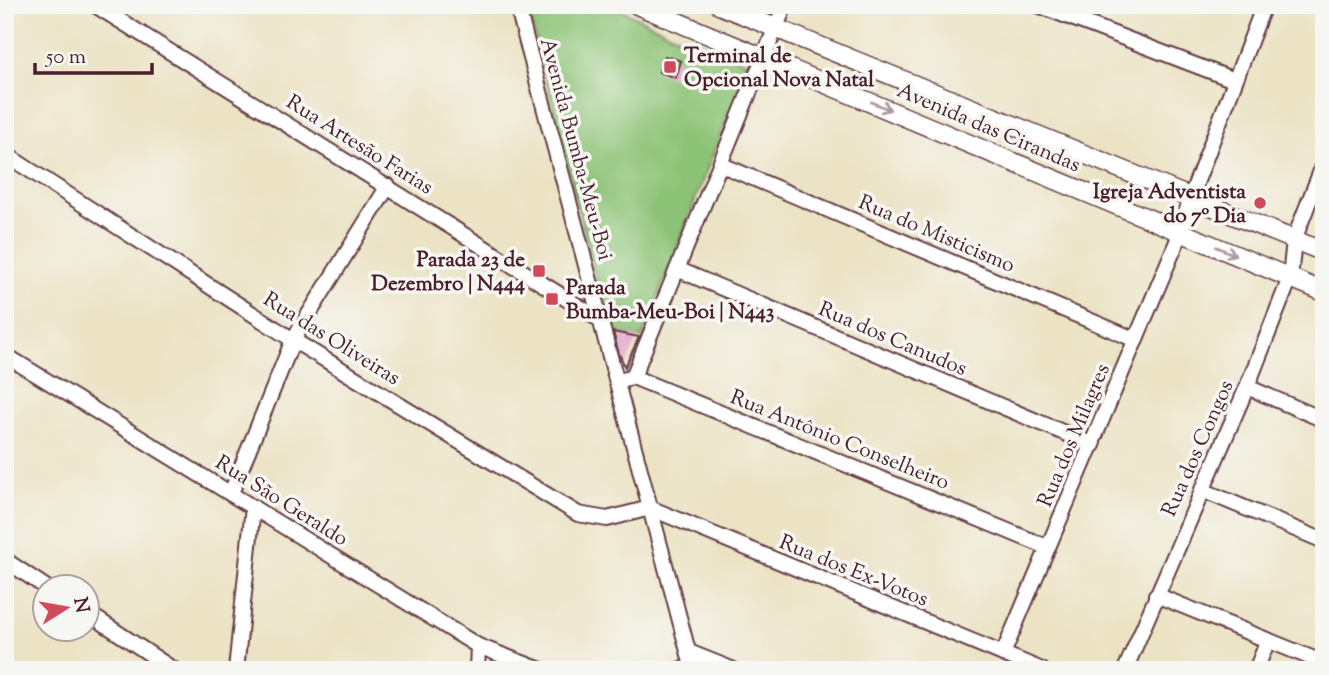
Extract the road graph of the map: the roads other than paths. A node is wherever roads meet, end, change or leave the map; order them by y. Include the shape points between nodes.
1 (94, 5) edge
2 (517, 5) edge
3 (637, 5) edge
4 (719, 5) edge
5 (785, 5) edge
6 (1038, 5) edge
7 (1264, 5) edge
8 (777, 27) junction
9 (764, 57) junction
10 (1234, 80) junction
11 (5, 154) edge
12 (1324, 163) edge
13 (722, 165) junction
14 (388, 186) junction
15 (1190, 199) junction
16 (1181, 232) junction
17 (1294, 240) junction
18 (1324, 253) edge
19 (677, 269) junction
20 (1290, 278) junction
21 (1324, 292) edge
22 (602, 321) junction
23 (293, 340) junction
24 (1136, 340) junction
25 (5, 355) edge
26 (634, 377) junction
27 (617, 382) junction
28 (1247, 387) junction
29 (1324, 420) edge
30 (1093, 445) junction
31 (1202, 490) junction
32 (231, 493) junction
33 (253, 507) junction
34 (650, 508) junction
35 (1324, 541) edge
36 (1047, 547) junction
37 (5, 560) edge
38 (32, 577) edge
39 (1156, 595) junction
40 (102, 622) edge
41 (1268, 640) junction
42 (478, 646) junction
43 (689, 652) junction
44 (1003, 654) junction
45 (1324, 663) edge
46 (688, 669) edge
47 (174, 670) edge
48 (236, 670) edge
49 (477, 670) edge
50 (541, 670) edge
51 (734, 670) edge
52 (1042, 670) edge
53 (1125, 670) edge
54 (1256, 670) edge

1 - 14 street, Rua Artesão Farias
2 - 22 street, Avenida Bumba-Meu-Boi
3 - 9 street, Avenida das Cirandas
4 - 8 street, Avenida das Cirandas
5 - 8 street
6 - 10 street
7 - 10 street, Rua dos Milagres
8 - 9 street
8 - 15 street, Avenida das Cirandas
9 - 13 street
9 -> 16 street, Avenida das Cirandas
10 - 15 street, Rua dos Milagres
11 - 23 street, Rua das Oliveiras
12 - 17 street, Rua dos Congos
13 - 19 street
13 - 24 street, Rua do Misticismo
14 - 22 street, Rua Artesão Farias
14 - 23 street
15 - 16 street, Rua dos Milagres
15 - 17 street, Avenida das Cirandas
16 -> 20 street, Avenida das Cirandas
16 - 24 street, Rua dos Milagres
17 - 18 street, Avenida das Cirandas
17 - 20 street, Rua dos Congos
19 - 26 street
19 - 30 street, Rua dos Canudos
20 - 21 street, Avenida das Cirandas
20 - 28 street, Rua dos Congos
22 - 27 street, Avenida Bumba-Meu-Boi
23 - 32 street
23 - 34 street, Rua das Oliveiras via 578,514 607,519
24 - 30 street, Rua dos Milagres
25 - 32 street, Rua São Geraldo
26 - 27 street
26 - 36 street, Rua Antônio Conselheiro
27 - 34 street, Avenida Bumba-Meu-Boi
28 - 29 street
28 - 31 street, Rua dos Congos
30 - 36 street, Rua dos Milagres
31 - 35 street
31 - 39 street, Rua dos Congos
32 - 33 street, Rua São Geraldo
33 - 42 street, Rua São Geraldo
33 - 48 street
34 - 43 street, Avenida Bumba-Meu-Boi
34 - 44 street, Rua dos Ex-Votos
36 - 44 street, Rua dos Milagres
37 - 38 street
39 - 41 street
39 - 53 street, Rua dos Congos
40 - 47 street
41 - 45 street
41 - 54 street
42 - 49 street
42 - 50 street, Rua São Geraldo
43 - 46 street, Avenida Bumba-Meu-Boi
43 - 51 street
44 - 52 street, Rua dos Ex-Votos

